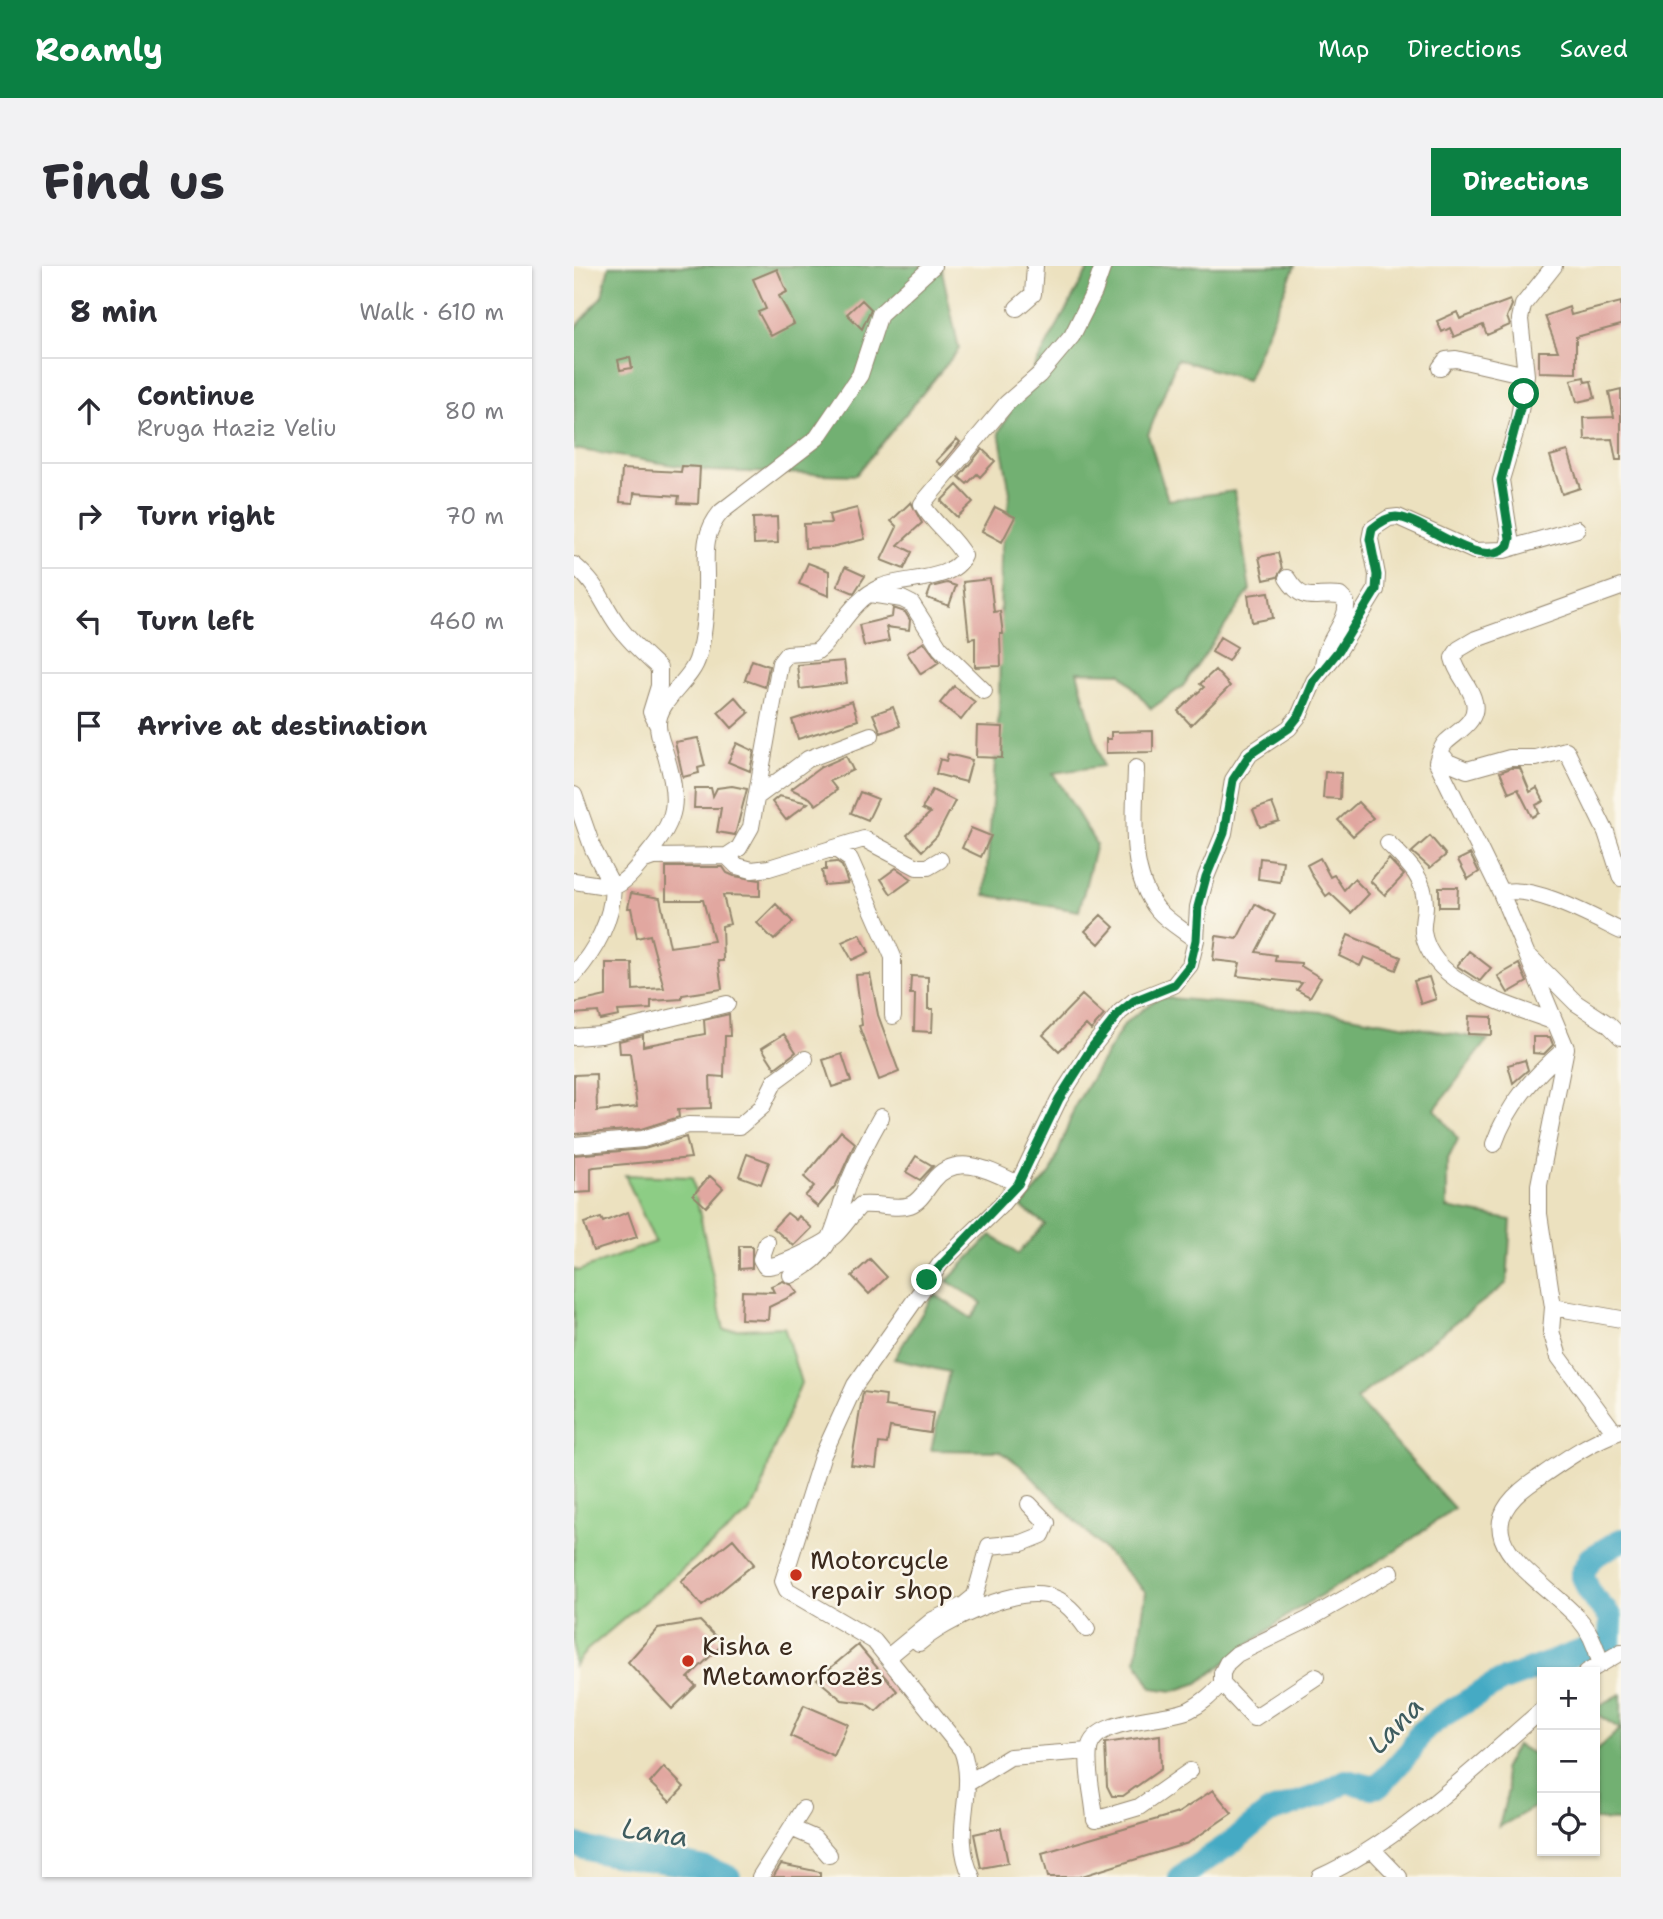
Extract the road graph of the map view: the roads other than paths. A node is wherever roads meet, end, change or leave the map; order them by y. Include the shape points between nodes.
1 (933, 266) edge
2 (1035, 266) edge
3 (1103, 266) edge
4 (1554, 266) edge
5 (1017, 308) dead end
6 (1440, 368) dead end
7 (1526, 375) junction
8 (1577, 529) dead end
9 (1508, 546) junction
10 (574, 565) edge
11 (1287, 578) dead end
12 (1621, 587) edge
13 (870, 594) junction
14 (1323, 669) junction
15 (984, 691) dead end
16 (657, 724) junction
17 (870, 734) dead end
18 (1440, 752) junction
19 (1136, 768) dead end
20 (574, 795) edge
21 (758, 796) junction
22 (1388, 843) dead end
23 (827, 850) junction
24 (727, 856) junction
25 (940, 860) dead end
26 (642, 861) junction
27 (1621, 878) edge
28 (574, 881) edge
29 (613, 887) junction
30 (1501, 893) junction
31 (1621, 931) edge
32 (1196, 940) junction
33 (1525, 951) junction
34 (574, 975) edge
35 (727, 1004) dead end
36 (893, 1016) dead end
37 (1555, 1022) junction
38 (574, 1037) edge
39 (1621, 1037) edge
40 (1566, 1048) junction
41 (806, 1059) dead end
42 (881, 1117) dead end
43 (1494, 1144) dead end
44 (574, 1145) edge
45 (1018, 1184) junction
46 (834, 1236) junction
47 (767, 1242) dead end
48 (792, 1275) dead end
49 (1553, 1307) junction
50 (1621, 1319) edge
51 (1618, 1432) edge
52 (1030, 1504) dead end
53 (1391, 1572) dead end
54 (1087, 1629) dead end
55 (1621, 1652) edge
56 (890, 1661) junction
57 (1600, 1662) junction
58 (1594, 1667) edge
59 (1316, 1677) dead end
60 (1222, 1684) junction
61 (1537, 1714) edge
62 (1088, 1751) junction
63 (1190, 1770) dead end
64 (968, 1783) junction
65 (803, 1809) dead end
66 (791, 1828) junction
67 (1372, 1849) junction
68 (829, 1855) dead end
69 (761, 1877) edge
70 (972, 1877) edge
71 (1321, 1877) edge
72 (1399, 1877) edge

1 - 16 street via 880,314 860,375 817,438 721,512 710,526 698,656
2 - 5 street via 1033,295
3 - 13 street via 1072,336 1007,403 922,504 959,547 964,556 960,564 950,572 904,580
4 - 7 street via 1523,305 1520,319
6 - 7 street via 1446,360 1456,359
7 - 9 street via 1501,480
8 - 9 street
9 - 14 street via 1468,550 1398,517 1377,524 1370,539 1376,590
10 - 16 street via 594,582 633,646 659,668 651,712
11 - 14 street via 1305,597 1340,596 1346,602 1343,619 1327,644
12 - 18 street via 1459,649 1453,658 1456,671 1473,697 1474,708 1466,727
13 - 15 street via 912,604 940,648
13 - 21 street via 816,652 787,654 780,663
14 - 32 street via 1289,728 1239,766 1224,833 1200,897
16 - 26 street via 676,801 662,837
17 - 21 street via 808,759
18 - 27 street via 1448,762 1467,770 1566,750 1606,832
18 - 30 street via 1437,762
19 - 32 street via 1136,853 1149,896 1166,919
20 - 29 street via 593,849
21 - 24 street via 745,841
22 - 37 street via 1424,885 1423,931 1429,952 1443,970 1499,1002
23 - 24 street via 751,870 737,866
23 - 25 street via 864,839 917,867
23 - 36 street via 838,850 850,859 893,957
24 - 26 street
26 - 29 street
28 - 29 street
29 - 34 street via 607,924
30 - 31 street via 1512,889 1530,892
30 - 33 street
32 - 45 street via 1183,977 1134,1001 1093,1046 1059,1099
33 - 37 street
33 - 39 street via 1576,1003
35 - 38 street via 601,1035
37 - 40 street
40 - 43 street via 1528,1084 1509,1110
40 - 49 street via 1539,1185
41 - 44 street via 775,1081 762,1107 740,1126 688,1125 643,1139
42 - 46 street via 854,1168
45 - 46 street via 973,1166 953,1167 936,1177 917,1202 908,1206 861,1205
45 - 56 street via 941,1263 855,1385 822,1457 783,1581 787,1590 874,1641
46 - 47 street via 773,1268 761,1259
46 - 48 street via 813,1262
49 - 50 street
49 - 51 street via 1551,1331 1559,1357
51 - 57 street via 1527,1485 1500,1514 1499,1532 1517,1564 1581,1621
52 - 56 street via 1047,1523 1042,1535 1022,1543 989,1546 975,1596 925,1625
53 - 60 street via 1237,1654 1227,1662
54 - 56 street via 1073,1609 1046,1595 1012,1597 928,1635
55 - 57 street
56 - 64 street via 961,1750
57 - 58 street
59 - 60 street via 1254,1718
60 - 62 street via 1186,1711 1108,1728 1093,1739
61 - 67 street
62 - 63 street via 1095,1820 1139,1807
62 - 64 street via 1010,1757
64 - 70 street via 962,1844
65 - 66 street
66 - 68 street via 814,1838
66 - 69 street
67 - 71 street
67 - 72 street

